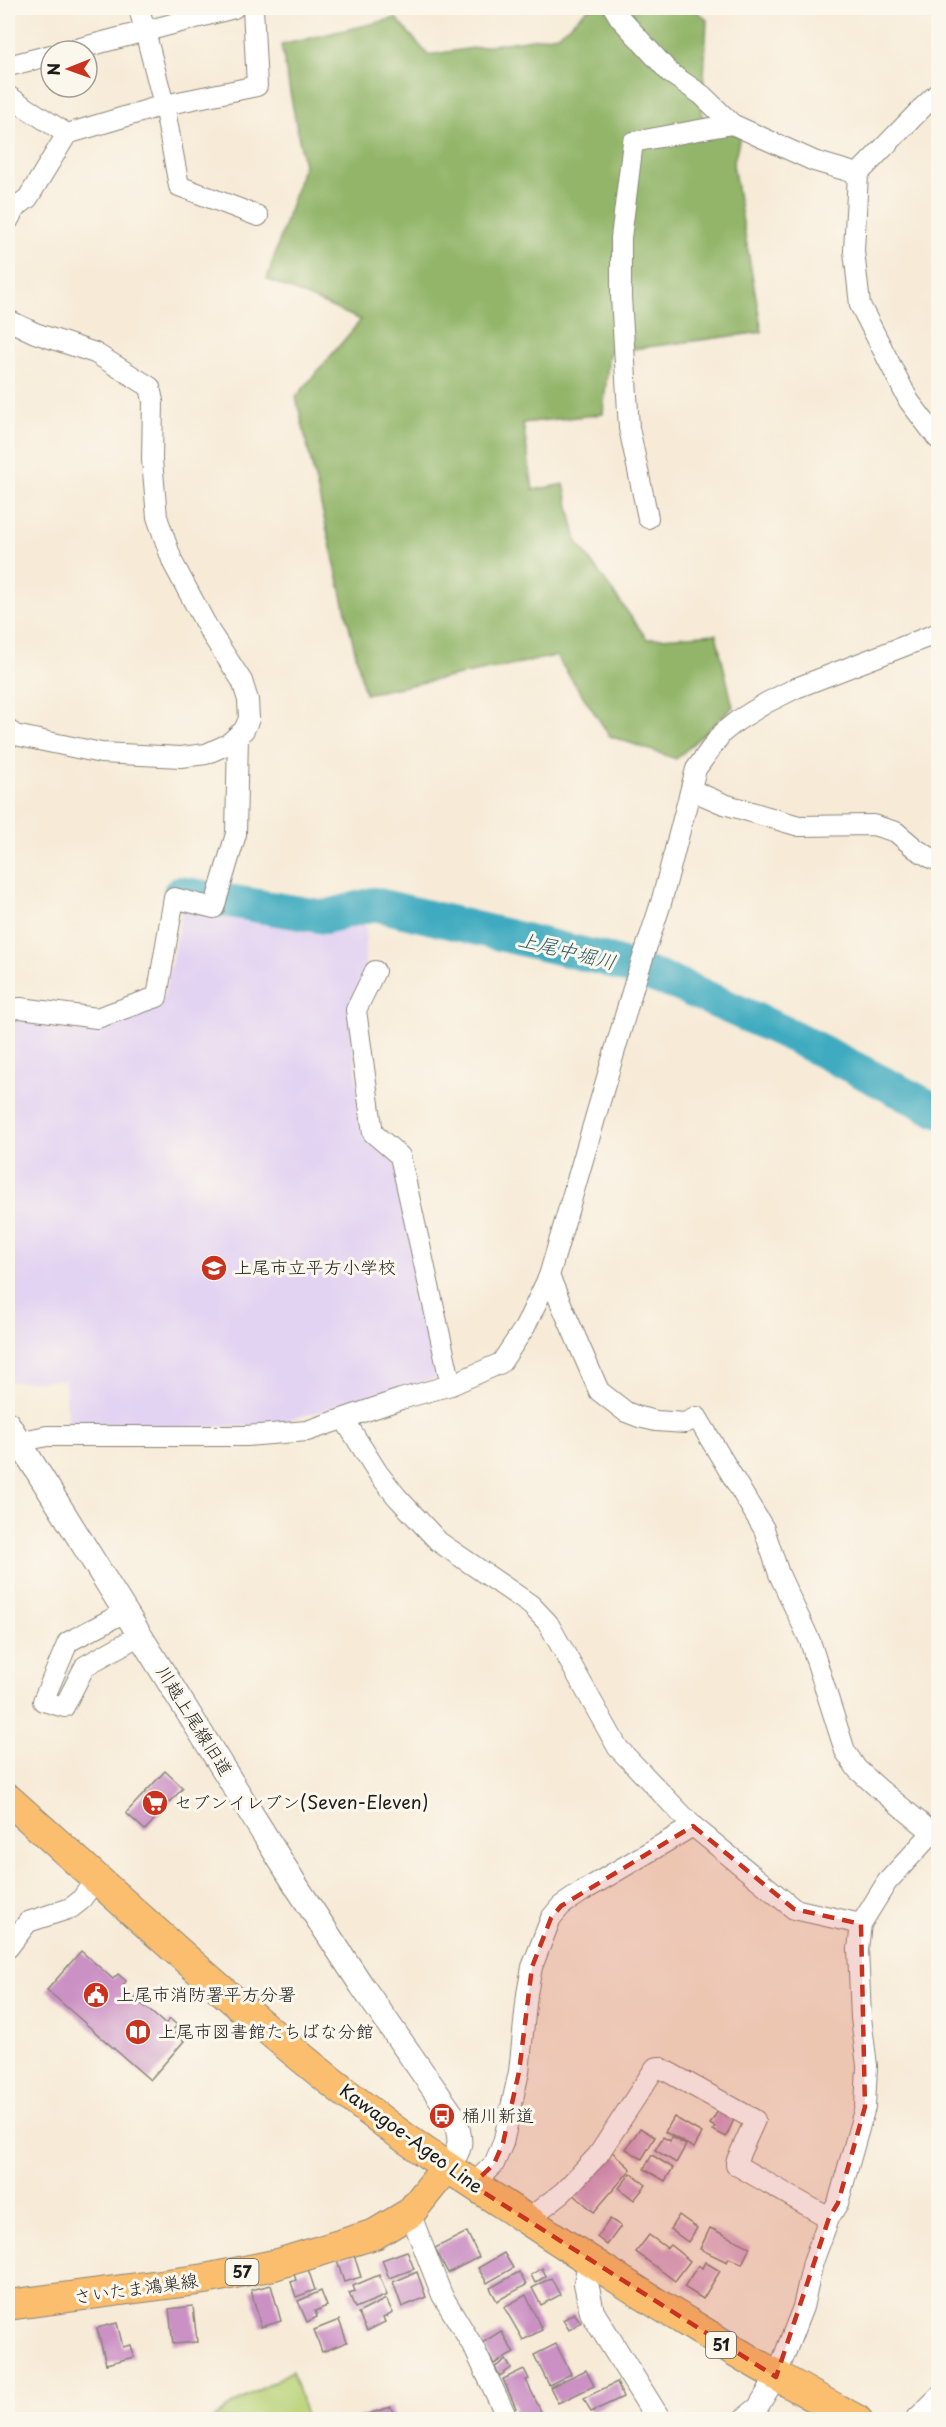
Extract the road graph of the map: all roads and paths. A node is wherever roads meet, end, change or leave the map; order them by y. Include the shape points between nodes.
1 (139, 8) edge
2 (234, 8) edge
3 (253, 8) edge
4 (614, 8) edge
5 (147, 32) junction
6 (99, 44) edge
7 (39, 59) edge
8 (8, 66) edge
9 (939, 93) edge
10 (8, 96) edge
11 (164, 105) junction
12 (732, 124) junction
13 (68, 134) junction
14 (858, 174) junction
15 (258, 216) dead end
16 (8, 221) edge
17 (8, 320) edge
18 (939, 439) edge
19 (648, 518) dead end
20 (939, 633) edge
21 (8, 730) edge
22 (238, 735) junction
23 (691, 790) junction
24 (939, 860) edge
25 (375, 971) dead end
26 (8, 1008) edge
27 (549, 1276) junction
28 (451, 1385) junction
29 (344, 1419) junction
30 (13, 1433) edge
31 (125, 1612) junction
32 (140, 1635) junction
33 (8, 1799) edge
34 (693, 1826) junction
35 (936, 1834) edge
36 (97, 1878) junction
37 (861, 1924) junction
38 (8, 1948) edge
39 (446, 2168) junction
40 (472, 2185) junction
41 (410, 2213) junction
42 (829, 2218) junction
43 (527, 2220) junction
44 (590, 2263) junction
45 (8, 2306) edge
46 (776, 2377) junction
47 (939, 2397) edge
48 (508, 2420) edge
49 (659, 2420) edge
50 (742, 2420) edge
51 (857, 2420) edge
52 (915, 2420) edge

1 - 5 street
2 - 5 street
3 - 11 street via 257,86
4 - 12 street via 670,73 702,95
5 - 6 street
5 - 11 street
7 - 8 street
9 - 14 street
10 - 13 street
11 - 13 street
11 - 15 street via 179,186
12 - 14 street via 794,152
12 - 19 street via 633,142 621,238 621,297 629,428
13 - 16 street via 28,198 15,208
14 - 18 street via 854,251 860,305 909,401
17 - 22 street via 95,353 150,387 157,518 173,563 242,681 249,719
20 - 23 street via 796,688 737,721 722,733 696,769
21 - 22 street via 15,735 101,753 182,757 207,754
22 - 26 street via 236,834 214,908 174,898 158,997 97,1018
23 - 24 street via 799,826 873,825 896,832 916,849
23 - 27 street
25 - 28 street via 356,1010 373,1133 400,1156
27 - 28 street via 525,1327 501,1363
27 - 35 street via 598,1391 639,1417 685,1423 697,1417 764,1529 779,1574 810,1641 845,1750 856,1769
28 - 29 street
29 - 30 street via 307,1431 246,1436
29 - 34 street via 378,1473 439,1542 531,1605 548,1623 618,1748
30 - 31 street, 川越上尾線旧道
31 - 32 street, 川越上尾線旧道
31 - 32 street via 68,1642 43,1701 64,1707 85,1666
32 - 39 street, 川越上尾線旧道 via 362,1986 455,2119 461,2138 457,2154
33 - 36 main road, Kawagoe-Ageo Line / 51
34 - 37 street via 794,1909
34 - 40 street via 583,1891 551,1918 532,1966 519,2072 503,2143 494,2164
35 - 37 street via 922,1840 887,1882
36 - 38 street via 71,1908 28,1922
36 - 39 main road, Kawagoe-Ageo Line / 51 via 294,2052
37 - 42 street via 858,1949 867,2067 865,2107 838,2203
39 - 40 main road, Kawagoe-Ageo Line / 51
39 - 41 main road, さいたま鴻巣線 / 57
40 - 43 main road, Kawagoe-Ageo Line / 51
41 - 45 main road, さいたま鴻巣線 / 57 via 375,2234 274,2265 205,2279
41 - 48 street via 442,2295 474,2348
42 - 43 street via 736,2165 754,2120 659,2067 598,2155 563,2192
42 - 46 street via 813,2262 803,2307
43 - 44 main road, Kawagoe-Ageo Line / 51
44 - 46 main road, Kawagoe-Ageo Line / 51
44 - 49 street via 586,2283 592,2312
46 - 50 street via 758,2407
46 - 51 main road, Kawagoe-Ageo Line / 51
47 - 52 street

